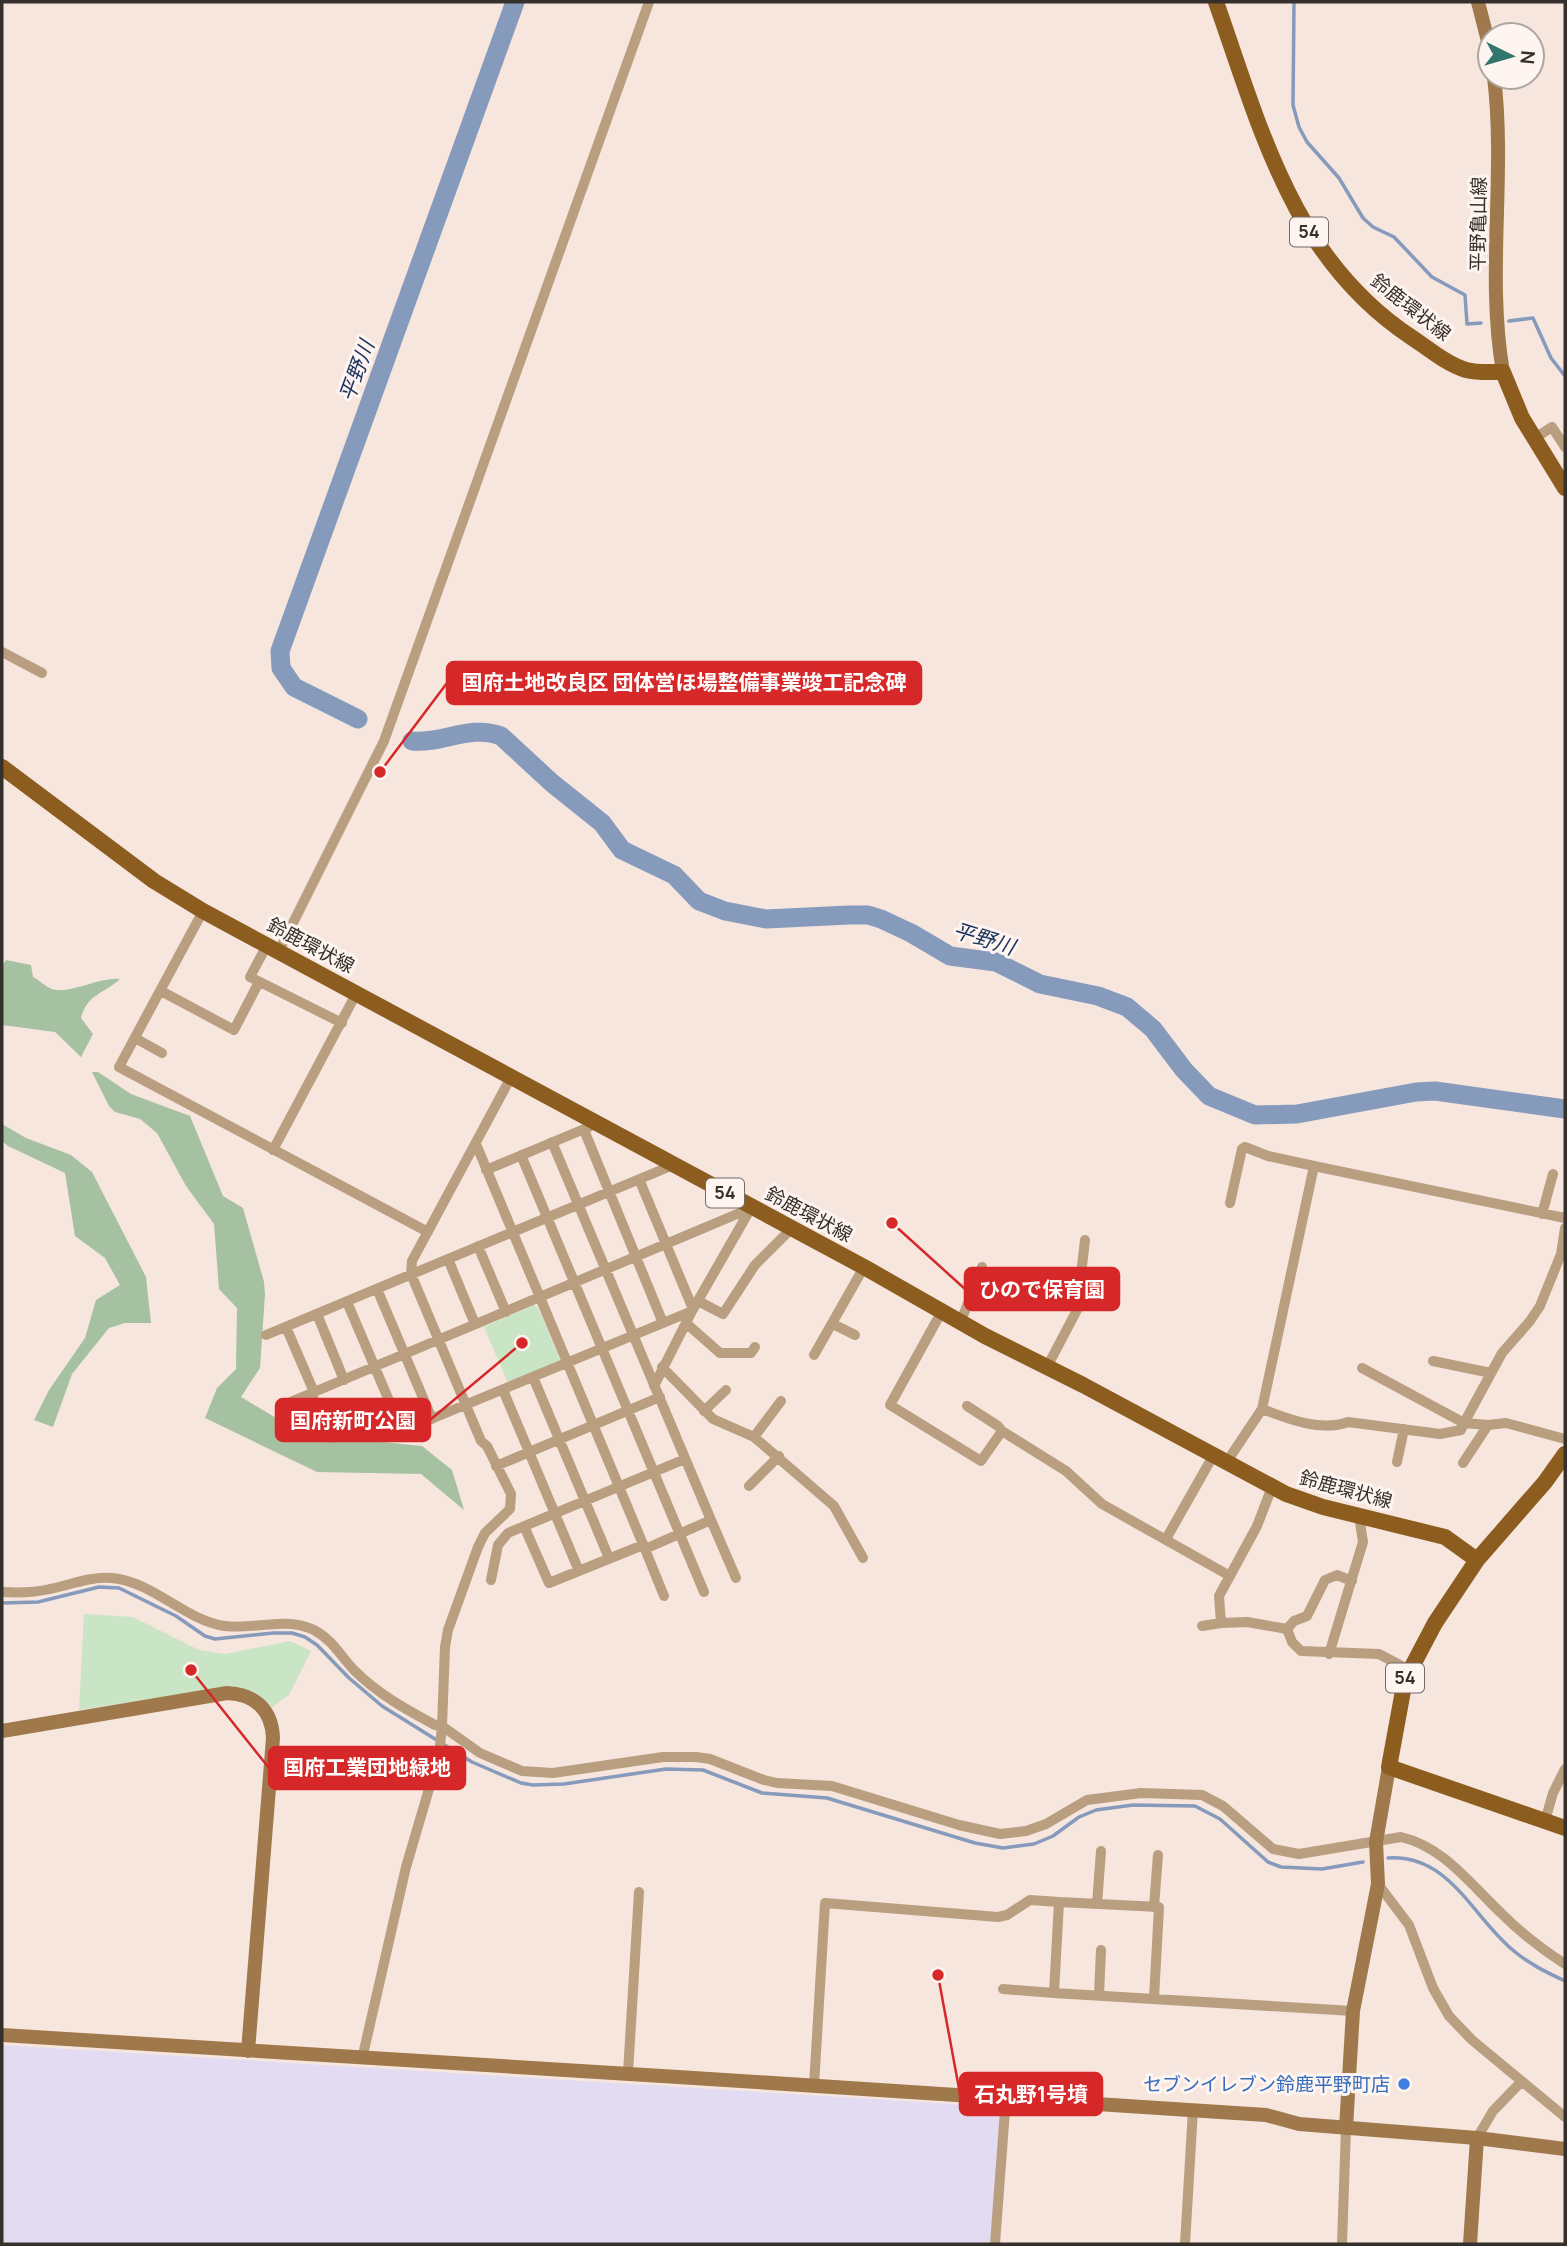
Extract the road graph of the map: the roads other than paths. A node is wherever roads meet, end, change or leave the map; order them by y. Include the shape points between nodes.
1 (649, 2) edge
2 (1216, 2) edge
3 (1478, 2) edge
4 (1483, 21) edge
5 (1494, 91) edge
6 (1503, 372) junction
7 (1535, 438) junction
8 (1565, 447) edge
9 (1565, 488) edge
10 (2, 652) edge
11 (42, 673) dead end
12 (2, 767) edge
13 (203, 911) junction
14 (273, 948) junction
15 (259, 982) junction
16 (160, 991) junction
17 (356, 993) junction
18 (342, 1023) junction
19 (135, 1038) junction
20 (162, 1053) dead end
21 (511, 1077) junction
22 (589, 1126) junction
23 (552, 1142) junction
24 (476, 1144) junction
25 (273, 1150) junction
26 (521, 1155) junction
27 (672, 1164) junction
28 (1314, 1166) junction
29 (486, 1170) junction
30 (1553, 1174) dead end
31 (639, 1179) junction
32 (608, 1192) junction
33 (1230, 1203) dead end
34 (578, 1204) junction
35 (750, 1208) junction
36 (1542, 1214) junction
37 (547, 1217) junction
38 (1565, 1218) edge
39 (792, 1228) junction
40 (1565, 1228) edge
41 (428, 1232) junction
42 (512, 1232) junction
43 (1085, 1240) dead end
44 (666, 1244) junction
45 (478, 1246) junction
46 (636, 1257) junction
47 (448, 1259) junction
48 (982, 1267) dead end
49 (864, 1268) junction
50 (606, 1270) junction
51 (411, 1274) junction
52 (576, 1283) junction
53 (377, 1289) junction
54 (540, 1298) junction
55 (347, 1302) junction
56 (695, 1307) junction
57 (942, 1311) junction
58 (506, 1312) junction
59 (317, 1314) junction
60 (961, 1321) junction
61 (663, 1323) junction
62 (475, 1324) junction
63 (687, 1324) junction
64 (833, 1324) junction
65 (286, 1327) junction
66 (266, 1335) dead end
67 (855, 1335) dead end
68 (633, 1336) junction
69 (439, 1340) junction
70 (755, 1347) dead end
71 (603, 1348) junction
72 (405, 1354) junction
73 (814, 1355) dead end
74 (1433, 1362) dead end
75 (567, 1363) junction
76 (375, 1366) junction
77 (663, 1367) junction
78 (1047, 1367) junction
79 (1362, 1368) dead end
80 (1491, 1373) junction
81 (533, 1377) junction
82 (344, 1380) junction
83 (654, 1386) junction
84 (503, 1390) junction
85 (726, 1390) dead end
86 (313, 1393) junction
87 (660, 1397) junction
88 (781, 1401) dead end
89 (288, 1403) dead end
90 (466, 1405) junction
91 (967, 1406) dead end
92 (1262, 1409) junction
93 (628, 1410) junction
94 (704, 1410) junction
95 (432, 1419) junction
96 (1464, 1423) junction
97 (593, 1425) junction
98 (1488, 1425) junction
99 (1404, 1429) junction
100 (1002, 1431) junction
101 (754, 1437) junction
102 (331, 1438) dead end
103 (559, 1439) junction
104 (1565, 1439) edge
105 (529, 1452) junction
106 (1565, 1454) edge
107 (779, 1456) junction
108 (685, 1459) junction
109 (1219, 1459) junction
110 (1397, 1462) dead end
111 (1463, 1463) dead end
112 (496, 1466) junction
113 (654, 1472) junction
114 (749, 1486) dead end
115 (1272, 1486) junction
116 (619, 1487) junction
117 (585, 1501) junction
118 (555, 1513) junction
119 (1359, 1516) junction
120 (711, 1520) junction
121 (524, 1526) junction
122 (680, 1534) junction
123 (1166, 1539) junction
124 (644, 1547) junction
125 (609, 1558) junction
126 (863, 1558) dead end
127 (1477, 1560) junction
128 (579, 1571) junction
129 (1230, 1576) junction
130 (736, 1578) dead end
131 (491, 1580) dead end
132 (1352, 1581) junction
133 (2, 1592) edge
134 (704, 1592) dead end
135 (664, 1596) dead end
136 (1221, 1623) junction
137 (1202, 1626) dead end
138 (1287, 1629) junction
139 (1329, 1654) junction
140 (1409, 1670) junction
141 (442, 1730) junction
142 (2, 1731) edge
143 (1389, 1767) junction
144 (1565, 1769) edge
145 (1545, 1821) junction
146 (1565, 1828) edge
147 (1376, 1842) junction
148 (1101, 1851) dead end
149 (1157, 1855) dead end
150 (1378, 1884) junction
151 (639, 1892) dead end
152 (1059, 1902) junction
153 (1097, 1904) junction
154 (1154, 1907) junction
155 (1101, 1950) dead end
156 (1565, 1965) edge
157 (1003, 1989) dead end
158 (1054, 1993) junction
159 (1099, 1995) junction
160 (1154, 1998) junction
161 (1353, 2011) junction
162 (2, 2035) edge
163 (248, 2051) junction
164 (362, 2059) junction
165 (628, 2073) junction
166 (1521, 2082) junction
167 (814, 2086) junction
168 (1006, 2097) junction
169 (1193, 2110) junction
170 (1565, 2117) edge
171 (1346, 2128) junction
172 (1477, 2138) junction
173 (1565, 2149) edge
174 (995, 2244) edge
175 (1185, 2244) edge
176 (1342, 2244) edge
177 (1470, 2244) edge

1 - 14 street via 384,741
2 - 6 main road, 鈴鹿環状線 / 54 via 1283,184 1333,267 1377,311 1457,367
3 - 4 street
5 - 6 street, 平野亀山線 via 1497,325
6 - 7 main road
7 - 8 street via 1552,427
7 - 9 main road
10 - 11 street
12 - 13 main road, 鈴鹿環状線 / 54 via 154,881
13 - 14 main road, 鈴鹿環状線 / 54
13 - 16 street
14 - 15 street via 250,977
14 - 17 main road, 鈴鹿環状線 / 54
15 - 16 street via 234,1030
15 - 18 street
16 - 19 street
17 - 18 street
17 - 21 main road, 鈴鹿環状線 / 54
18 - 25 street
19 - 20 street
19 - 25 street via 119,1067
21 - 22 main road, 鈴鹿環状線 / 54
21 - 24 street
22 - 23 street
22 - 27 main road, 鈴鹿環状線 / 54
22 - 32 street
23 - 26 street
23 - 34 street
24 - 29 street
24 - 41 street
25 - 41 street
26 - 29 street
26 - 37 street
27 - 31 street
27 - 35 main road, 鈴鹿環状線 / 54
28 - 33 street via 1245,1147
28 - 36 street
28 - 92 street
29 - 42 street
30 - 36 street
31 - 32 street
31 - 44 street
32 - 34 street
32 - 46 street
34 - 37 street
34 - 50 street
35 - 39 main road, 鈴鹿環状線 / 54
35 - 44 street
35 - 56 street
36 - 38 street
37 - 42 street
37 - 52 street
39 - 49 main road, 鈴鹿環状線 / 54
39 - 56 street via 755,1265 723,1314
40 - 80 street via 1561,1254 1540,1306
41 - 51 street via 412,1261
42 - 45 street
42 - 54 street
43 - 78 street via 1077,1310
44 - 46 street
44 - 56 street
45 - 47 street
45 - 58 street
46 - 50 street
46 - 61 street
47 - 51 street
47 - 62 street
48 - 60 street
49 - 57 main road, 鈴鹿環状線 / 54
49 - 64 street
50 - 52 street
50 - 68 street
51 - 53 street
51 - 69 street
52 - 54 street
52 - 71 street
53 - 55 street
53 - 72 street
54 - 58 street
54 - 75 street
55 - 59 street
55 - 76 street
56 - 61 street
56 - 63 street
57 - 60 main road, 鈴鹿環状線 / 54
57 - 100 street via 890,1405 981,1461
58 - 62 street
59 - 65 street
59 - 82 street
60 - 78 main road, 鈴鹿環状線 / 54
61 - 68 street
62 - 69 street
63 - 70 street via 720,1353 751,1353
63 - 77 street
64 - 67 street
64 - 73 street
65 - 66 street
65 - 86 street
68 - 71 street
68 - 83 street
69 - 72 street
69 - 90 street
71 - 75 street
71 - 93 street
72 - 76 street
72 - 95 street
74 - 80 street
75 - 81 street
75 - 97 street
76 - 82 street
76 - 95 street via 402,1431
77 - 83 street
77 - 94 street
78 - 109 main road, 鈴鹿環状線 / 54
79 - 96 street
80 - 96 street
81 - 84 street
81 - 103 street
82 - 86 street
83 - 87 street
84 - 90 street
84 - 105 street
85 - 94 street
86 - 89 street
86 - 102 street
87 - 93 street
87 - 108 street
88 - 101 street
90 - 95 street
90 - 112 street
91 - 100 street
92 - 99 street via 1319,1425 1348,1422
92 - 109 street
93 - 97 street
93 - 113 street
94 - 101 street
96 - 98 street
96 - 99 street via 1461,1430 1440,1434
97 - 103 street
97 - 116 street
98 - 104 street via 1506,1423
98 - 111 street
99 - 110 street
100 - 123 street via 1066,1471 1102,1504
101 - 107 street
103 - 105 street
103 - 117 street
105 - 112 street
105 - 118 street
106 - 127 main road, 54
107 - 114 street
107 - 126 street via 834,1506
108 - 113 street
108 - 120 street
109 - 115 main road, 鈴鹿環状線 / 54
109 - 123 street
112 - 141 street via 511,1493 510,1509 485,1533 448,1630
113 - 116 street
113 - 122 street
115 - 119 main road, 鈴鹿環状線 / 54
115 - 129 street
116 - 117 street
116 - 124 street
117 - 118 street
117 - 125 street
118 - 121 street
118 - 128 street
119 - 127 main road, 鈴鹿環状線 / 54 via 1445,1537
119 - 132 street via 1364,1540
120 - 122 street
120 - 130 street
121 - 128 street via 549,1583
121 - 131 street via 502,1539
122 - 124 street
122 - 134 street
123 - 129 street
124 - 125 street
124 - 135 street
125 - 128 street
127 - 140 main road, 54
129 - 136 street via 1219,1596
132 - 138 street via 1337,1575 1325,1580 1307,1616
132 - 139 street
133 - 141 street via 40,1591 111,1578 136,1584 212,1623 299,1625 325,1637 355,1671 389,1699
136 - 137 street
136 - 138 street
138 - 139 street via 1301,1651
139 - 140 street via 1379,1654
140 - 143 main road, 54
141 - 147 street via 522,1771 553,1773 663,1756 696,1756 764,1780 832,1786 1000,1834 1046,1824 1087,1800 1141,1793 1213,1799 1273,1849 1286,1853
141 - 164 street
142 - 163 street via 227,1693 250,1697 264,1709 273,1738
143 - 145 main road
143 - 147 street
144 - 145 street
145 - 146 main road
147 - 150 street
147 - 156 street via 1401,1837 1444,1857 1501,1914
148 - 153 street
149 - 154 street
150 - 161 street
150 - 166 street via 1409,1925 1449,2016
151 - 165 street
152 - 153 street
152 - 158 street
152 - 167 street via 1030,1900 998,1917 825,1903
153 - 154 street
154 - 160 street via 1159,1907
155 - 159 street
157 - 158 street
158 - 159 street
159 - 160 street
160 - 161 street
161 - 171 street
162 - 163 street
163 - 164 street
164 - 165 street
165 - 167 street
166 - 170 street
166 - 172 street via 1493,2111
167 - 168 street
168 - 169 street
168 - 174 street
169 - 171 street via 1266,2115
169 - 175 street
171 - 172 street
171 - 176 street
172 - 173 street
172 - 177 street

